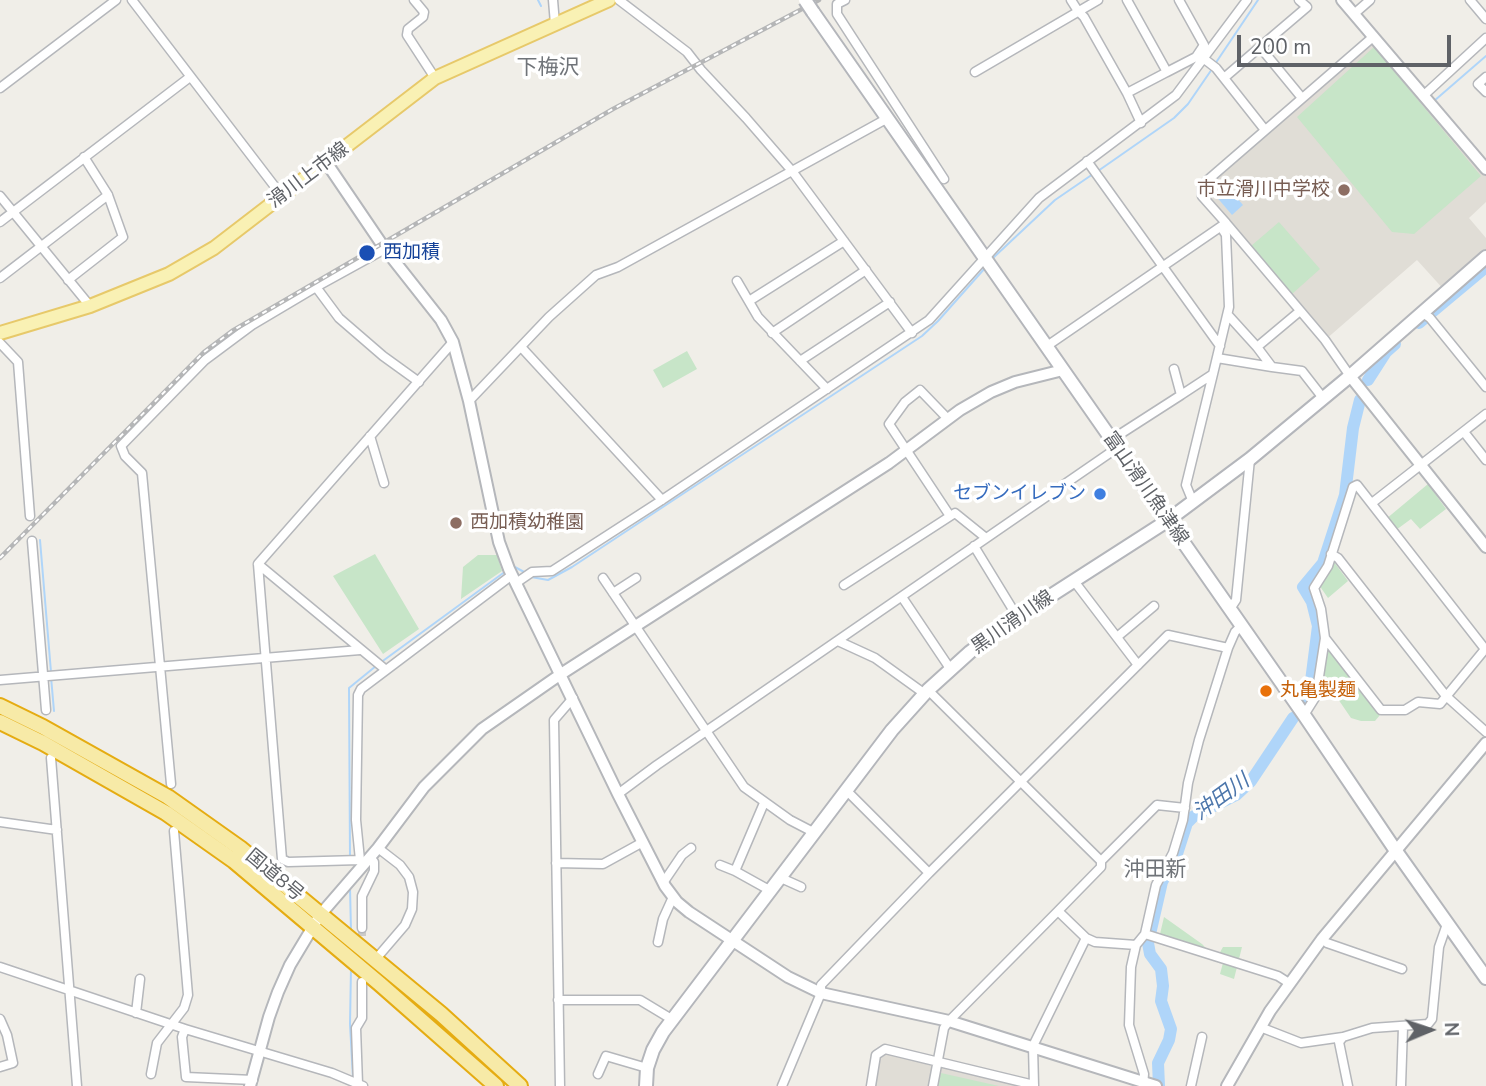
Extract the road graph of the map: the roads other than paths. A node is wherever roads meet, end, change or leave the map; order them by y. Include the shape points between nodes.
1 (116, 0) edge
2 (132, 0) edge
3 (414, 0) edge
4 (553, 0) edge
5 (609, 0) edge
6 (619, 0) edge
7 (805, 0) edge
8 (845, 0) edge
9 (1071, 0) edge
10 (1098, 0) edge
11 (1127, 0) edge
12 (1179, 0) edge
13 (1247, 0) edge
14 (1299, 0) edge
15 (1314, 0) edge
16 (1342, 0) edge
17 (1370, 0) edge
18 (1470, 0) edge
19 (595, 3) edge
20 (1307, 7) junction
21 (1078, 12) junction
22 (1354, 14) junction
23 (1486, 19) edge
24 (555, 24) junction
25 (1373, 37) junction
26 (1486, 38) edge
27 (1260, 47) junction
28 (1203, 58) junction
29 (975, 72) dead end
30 (1167, 72) junction
31 (190, 77) junction
32 (1486, 77) edge
33 (435, 78) junction
34 (1224, 78) junction
35 (0, 88) edge
36 (1486, 92) edge
37 (1128, 93) junction
38 (1423, 96) junction
39 (1302, 98) junction
40 (888, 118) junction
41 (1141, 123) junction
42 (1265, 130) junction
43 (84, 158) junction
44 (1087, 161) junction
45 (326, 162) junction
46 (1486, 169) edge
47 (792, 171) junction
48 (944, 179) dead end
49 (108, 195) junction
50 (0, 196) edge
51 (282, 196) junction
52 (13, 212) junction
53 (0, 222) edge
54 (1224, 225) junction
55 (844, 241) junction
56 (41, 248) junction
57 (385, 249) junction
58 (985, 257) junction
59 (1483, 264) edge
60 (1163, 268) junction
61 (866, 270) junction
62 (0, 278) edge
63 (68, 280) junction
64 (737, 281) dead end
65 (316, 287) junction
66 (749, 301) junction
67 (890, 302) junction
68 (90, 306) junction
69 (1300, 311) junction
70 (1422, 312) junction
71 (1228, 314) junction
72 (772, 332) junction
73 (912, 332) junction
74 (0, 333) edge
75 (453, 342) junction
76 (0, 343) edge
77 (1046, 346) junction
78 (1220, 346) junction
79 (1256, 347) junction
80 (522, 348) junction
81 (1217, 358) junction
82 (800, 361) junction
83 (1272, 367) junction
84 (1174, 369) dead end
85 (1063, 370) junction
86 (1213, 374) junction
87 (1350, 376) junction
88 (419, 382) junction
89 (1486, 387) edge
90 (827, 389) junction
91 (1181, 395) junction
92 (1323, 398) junction
93 (470, 401) junction
94 (1486, 414) edge
95 (948, 419) junction
96 (1464, 432) junction
97 (370, 436) junction
98 (1114, 444) junction
99 (905, 450) junction
100 (1250, 459) junction
101 (1486, 460) edge
102 (1422, 464) junction
103 (384, 483) dead end
104 (662, 500) junction
105 (1193, 502) junction
106 (1372, 503) junction
107 (30, 516) dead end
108 (950, 516) junction
109 (1167, 521) junction
110 (986, 538) junction
111 (32, 541) dead end
112 (974, 546) junction
113 (1486, 547) edge
114 (1331, 554) junction
115 (258, 564) junction
116 (603, 578) dead end
117 (636, 578) dead end
118 (514, 579) junction
119 (1074, 581) junction
120 (844, 585) dead end
121 (613, 593) junction
122 (902, 597) junction
123 (1154, 606) dead end
124 (1230, 609) junction
125 (1018, 618) junction
126 (1242, 625) junction
127 (636, 626) junction
128 (1117, 637) junction
129 (1325, 638) junction
130 (838, 641) junction
131 (1228, 648) junction
132 (1485, 649) edge
133 (360, 650) junction
134 (264, 659) junction
135 (1138, 665) junction
136 (159, 668) junction
137 (386, 670) junction
138 (951, 670) junction
139 (561, 674) junction
140 (44, 678) junction
141 (0, 680) edge
142 (927, 692) junction
143 (1446, 696) junction
144 (573, 698) junction
145 (0, 706) edge
146 (46, 710) dead end
147 (1304, 715) junction
148 (0, 722) edge
149 (706, 732) junction
150 (1486, 732) edge
151 (1486, 743) edge
152 (51, 758) dead end
153 (1021, 782) junction
154 (171, 784) dead end
155 (846, 791) junction
156 (618, 794) junction
157 (764, 803) junction
158 (1185, 808) junction
159 (0, 822) edge
160 (57, 830) junction
161 (174, 831) dead end
162 (815, 834) junction
163 (643, 842) junction
164 (378, 848) junction
165 (691, 848) dead end
166 (1396, 851) junction
167 (364, 860) junction
168 (1101, 861) junction
169 (556, 863) junction
170 (720, 865) dead end
171 (735, 871) junction
172 (929, 873) junction
173 (781, 878) junction
174 (663, 883) junction
175 (801, 887) dead end
176 (771, 891) junction
177 (673, 897) junction
178 (1058, 911) junction
179 (316, 921) junction
180 (1447, 924) junction
181 (362, 928) tunnel mouth
182 (1145, 934) junction
183 (1086, 938) junction
184 (1322, 939) junction
185 (732, 940) junction
186 (658, 942) dead end
187 (1136, 945) junction
188 (375, 960) junction
189 (0, 967) edge
190 (1402, 969) dead end
191 (1486, 978) edge
192 (140, 979) dead end
193 (362, 982) tunnel mouth
194 (1289, 983) junction
195 (69, 991) junction
196 (821, 993) junction
197 (558, 1000) junction
198 (136, 1013) junction
199 (0, 1019) edge
200 (673, 1020) junction
201 (949, 1021) junction
202 (172, 1025) junction
203 (1260, 1027) junction
204 (1403, 1027) junction
205 (185, 1029) junction
206 (1202, 1037) dead end
207 (1343, 1037) junction
208 (1033, 1046) junction
209 (259, 1052) junction
210 (937, 1063) junction
211 (0, 1067) edge
212 (647, 1068) junction
213 (151, 1074) dead end
214 (598, 1074) dead end
215 (187, 1082) edge
216 (252, 1083) edge
217 (348, 1083) edge
218 (1144, 1084) edge
219 (360, 1085) edge
220 (77, 1086) edge
221 (496, 1086) edge
222 (520, 1086) edge
223 (560, 1086) edge
224 (646, 1086) edge
225 (782, 1086) edge
226 (871, 1086) edge
227 (933, 1086) edge
228 (1034, 1086) edge
229 (1156, 1086) edge
230 (1191, 1086) edge
231 (1227, 1086) edge
232 (1348, 1086) edge
233 (1401, 1086) edge

1 - 35 street
2 - 31 street
3 - 33 street via 424,12 407,35
4 - 24 street
5 - 19 main road, 滑川上市線
6 - 47 street via 687,52
7 - 40 main road, 富山滑川魚津線, bridge
8 - 48 street via 837,4 837,14
9 - 21 street
10 - 21 street
11 - 30 street
12 - 30 street via 1204,45 1196,57
13 - 28 street
14 - 20 street
15 - 20 street
16 - 22 street
17 - 22 street
18 - 23 street
19 - 24 main road, 滑川上市線
20 - 27 street
21 - 29 street
21 - 37 street
22 - 25 street
24 - 33 main road, 滑川上市線
25 - 38 street
25 - 39 street
26 - 38 street
27 - 34 street
27 - 39 street
28 - 34 street
28 - 41 street via 1176,95
30 - 37 street
31 - 43 street
31 - 51 street
32 - 36 street via 1478,84
33 - 45 main road, 滑川上市線
34 - 42 street
37 - 41 street
38 - 46 street
39 - 42 street
40 - 47 street
40 - 58 main road, 富山滑川魚津線
41 - 44 street
42 - 54 street via 1202,185 1202,196
43 - 49 street
43 - 52 street
44 - 58 street via 1039,198
44 - 60 street
45 - 51 main road, 滑川上市線
45 - 57 street
47 - 55 street
47 - 80 street via 596,275
49 - 56 street
49 - 63 street via 123,237
50 - 52 street
51 - 68 main road, 滑川上市線 via 200,256
52 - 53 street
52 - 56 street
54 - 60 street
54 - 69 street
54 - 71 street
55 - 61 street
55 - 66 street
56 - 62 street
56 - 63 street
57 - 65 street
57 - 75 street
58 - 73 street via 929,320
58 - 77 main road, 富山滑川魚津線
59 - 70 main road, 黒川滑川線
60 - 77 street
60 - 78 street
61 - 67 street
61 - 72 street
63 - 68 street
64 - 66 street
65 - 88 street via 339,318
65 - 136 street via 213,354 121,446 142,472
66 - 72 street
67 - 73 street
67 - 82 street
68 - 74 main road, 滑川上市線
69 - 79 street
69 - 87 street
70 - 87 main road, 黒川滑川線
70 - 89 street
71 - 78 street
71 - 79 street
72 - 82 street
73 - 90 street
75 - 88 street
75 - 93 street
76 - 107 street via 18,362
77 - 85 main road, 富山滑川魚津線
78 - 81 street
79 - 83 street
80 - 93 street
80 - 104 street
81 - 83 street
81 - 86 street
82 - 90 street
83 - 92 street via 1302,371
84 - 91 street
85 - 95 street via 991,392
85 - 98 main road, 富山滑川魚津線
86 - 91 street
86 - 105 street via 1186,485
87 - 92 main road, 黒川滑川線
87 - 102 street
88 - 97 street
90 - 104 street
91 - 98 street
92 - 100 main road, 黒川滑川線
93 - 118 street via 499,541
94 - 96 street
95 - 99 street
95 - 99 street via 920,390 889,424
96 - 101 street
96 - 102 street
97 - 103 street
97 - 115 street
98 - 109 main road, 富山滑川魚津線
98 - 110 street
99 - 108 street
99 - 127 street
100 - 105 main road, 黒川滑川線
100 - 124 street via 1236,600
102 - 106 street
102 - 113 street
104 - 118 street via 552,571
105 - 109 main road, 黒川滑川線
106 - 114 street via 1357,485 1353,487
106 - 132 street
108 - 110 street via 955,513
108 - 120 street
109 - 119 main road, 黒川滑川線
109 - 124 main road, 富山滑川魚津線
110 - 112 street
111 - 140 street
112 - 122 street
112 - 125 street
114 - 129 street via 1314,588
114 - 143 street
115 - 133 street
115 - 134 street
116 - 121 street
117 - 121 street
118 - 137 street
118 - 139 street
119 - 125 main road, 黒川滑川線
119 - 128 street
121 - 127 street
122 - 130 street
122 - 138 street
123 - 128 street
124 - 126 main road, 富山滑川魚津線
125 - 138 main road, 黒川滑川線
126 - 131 street
126 - 147 main road, 富山滑川魚津線
127 - 139 street
127 - 149 street
128 - 135 street
129 - 143 street via 1381,710 1405,710 1418,702 1440,704
129 - 147 street via 1316,696
130 - 142 street via 875,658
130 - 149 street
131 - 135 street via 1168,635
131 - 158 street via 1199,740
132 - 143 street
133 - 134 street
133 - 137 street
134 - 136 street
134 - 167 street via 282,859
135 - 153 street
136 - 140 street
136 - 154 street
137 - 167 street via 358,695 356,820
138 - 142 main road, 黒川滑川線
139 - 144 street
139 - 164 street via 482,729 424,787
140 - 141 street
140 - 146 street
142 - 153 street
142 - 155 main road, 黒川滑川線
143 - 150 street
144 - 156 street
144 - 169 street via 554,720
145 - 179 highway, 国道8号 via 168,797 240,848
147 - 166 main road, 富山滑川魚津線
148 - 179 highway, 国道8号 via 166,813
149 - 156 street
149 - 157 street via 744,787
151 - 166 street
152 - 160 street
153 - 168 street
153 - 172 street
155 - 162 main road, 黒川滑川線
155 - 172 street
156 - 163 street
157 - 162 street
157 - 171 street
158 - 168 street via 1157,805
158 - 182 street via 1173,853 1156,885
159 - 160 street
160 - 195 street
161 - 202 street via 188,995
162 - 173 main road, 黒川滑川線
163 - 169 street via 603,864
163 - 174 street
164 - 167 street
164 - 188 street via 400,865 413,892 405,925
165 - 174 street
166 - 180 main road, 富山滑川魚津線
166 - 184 street
167 - 179 street
167 - 181 street via 374,862 374,870 362,896
168 - 178 street via 1101,867
169 - 197 street
170 - 171 street
171 - 176 street
172 - 196 street via 821,985
173 - 175 street
173 - 176 main road, 黒川滑川線
174 - 177 street
176 - 185 main road, 黒川滑川線
177 - 185 street
177 - 186 street
178 - 183 street
178 - 201 street
179 - 188 highway, 国道8号
179 - 209 street via 278,992
179 - 221 highway, 国道8号
180 - 191 main road, 富山滑川魚津線
180 - 204 street via 1438,947 1432,1019 1428,1024
182 - 187 street
182 - 194 street
183 - 187 street
183 - 208 street
184 - 190 street
184 - 194 street
185 - 196 street via 788,978
185 - 200 main road, 黒川滑川線
187 - 218 street via 1130,967 1129,1025
188 - 222 highway, 国道8号
189 - 195 street
192 - 198 street
193 - 219 street via 362,1018 356,1028
194 - 203 street
195 - 198 street
195 - 220 street
196 - 201 street
196 - 225 street
197 - 200 street via 640,1000
197 - 223 street
198 - 202 street
199 - 211 street via 13,1063
200 - 212 main road, 黒川滑川線
201 - 208 street
201 - 210 street
202 - 205 street
202 - 213 street via 157,1043
203 - 207 street via 1301,1043
203 - 231 street
204 - 207 street via 1372,1028
204 - 233 street
205 - 209 street
205 - 215 street
206 - 230 street
207 - 232 street via 1339,1042
208 - 218 street
208 - 228 street
209 - 216 street
209 - 217 street
210 - 226 street via 885,1049 876,1055
210 - 227 street
210 - 228 street
212 - 214 street via 606,1056
212 - 224 main road, 黒川滑川線
215 - 216 street
217 - 219 street
218 - 229 street

